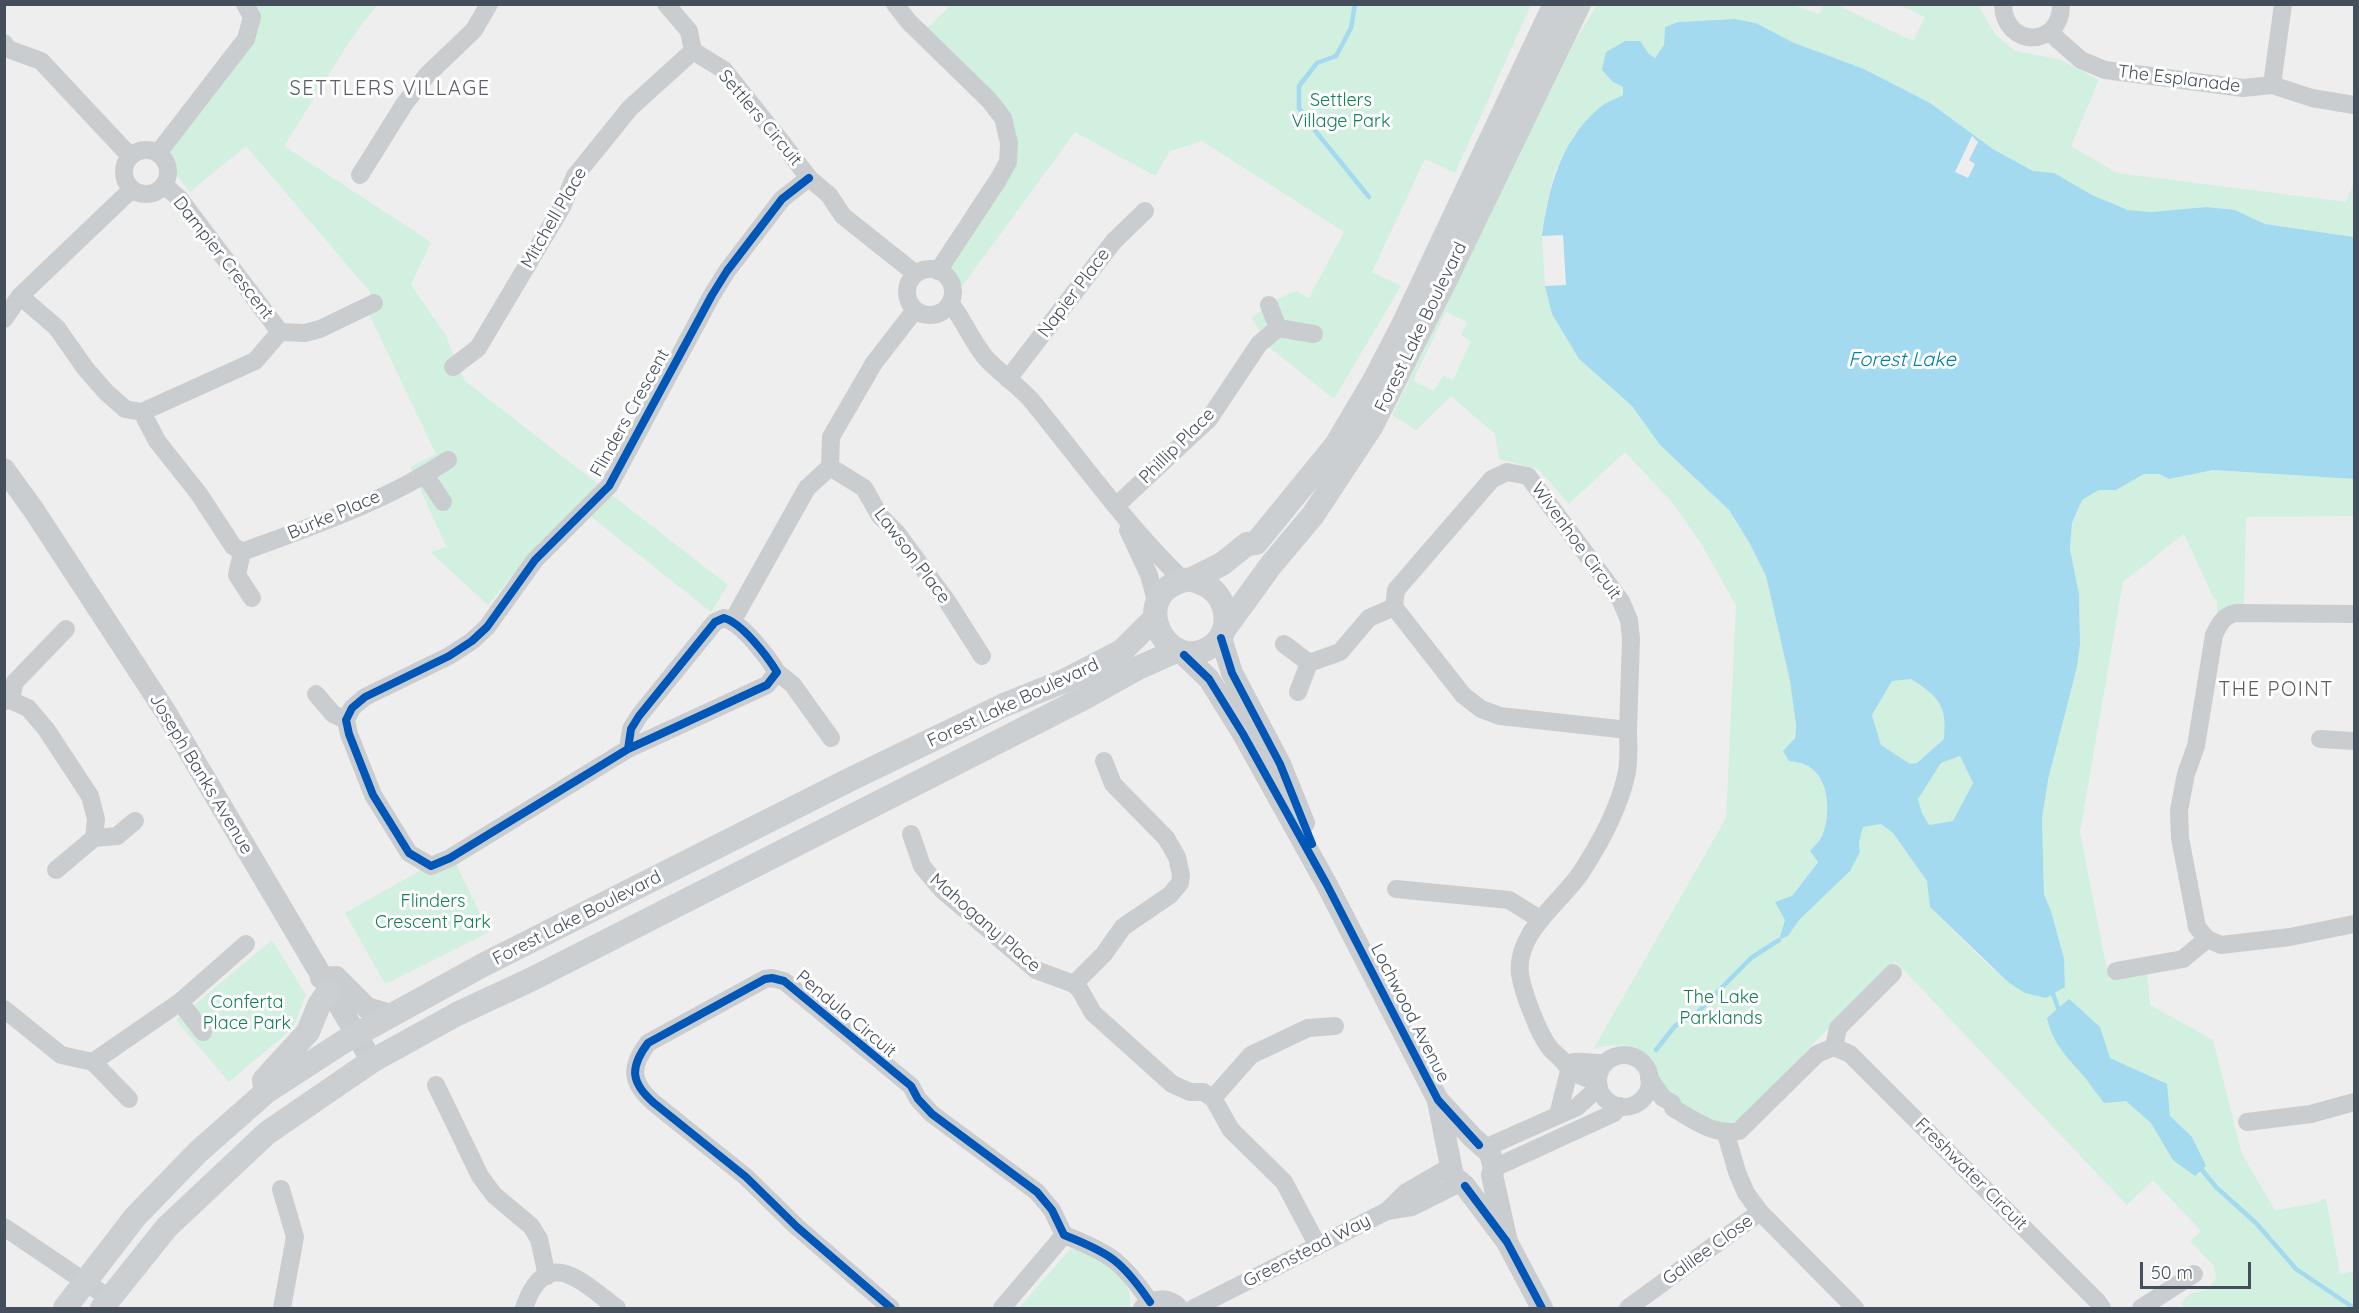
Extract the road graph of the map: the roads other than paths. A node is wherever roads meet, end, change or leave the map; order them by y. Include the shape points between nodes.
1 (245, 4) edge
2 (489, 4) edge
3 (666, 4) edge
4 (896, 4) edge
5 (1555, 4) edge
6 (1579, 4) edge
7 (2003, 4) edge
8 (2061, 4) edge
9 (2283, 4) edge
10 (2051, 31) junction
11 (6, 49) edge
12 (693, 51) junction
13 (2272, 85) junction
14 (2355, 105) edge
15 (158, 153) junction
16 (130, 156) junction
17 (360, 175) dead end
18 (809, 178) junction
19 (164, 185) junction
20 (132, 189) junction
21 (1145, 211) dead end
22 (938, 271) junction
23 (916, 274) junction
24 (12, 300) edge
25 (374, 303) dead end
26 (950, 303) junction
27 (1269, 305) dead end
28 (915, 310) junction
29 (4, 319) edge
30 (1278, 328) junction
31 (280, 332) junction
32 (1314, 334) dead end
33 (453, 367) dead end
34 (1008, 379) junction
35 (142, 412) junction
36 (448, 460) dead end
37 (830, 467) junction
38 (4, 469) edge
39 (425, 475) junction
40 (4, 492) edge
41 (443, 502) dead end
42 (1117, 505) junction
43 (242, 552) junction
44 (76, 574) junction
45 (1188, 580) junction
46 (252, 597) dead end
47 (1394, 607) junction
48 (1156, 609) junction
49 (2355, 614) edge
50 (733, 620) junction
51 (66, 629) dead end
52 (1223, 633) junction
53 (1284, 644) dead end
54 (1180, 653) junction
55 (982, 656) dead end
56 (1309, 663) junction
57 (777, 672) junction
58 (1298, 692) dead end
59 (316, 694) dead end
60 (7, 700) edge
61 (346, 720) junction
62 (1628, 730) junction
63 (831, 738) dead end
64 (2320, 739) dead end
65 (2355, 741) edge
66 (628, 749) junction
67 (1104, 761) dead end
68 (135, 821) dead end
69 (911, 834) dead end
70 (94, 838) junction
71 (56, 870) dead end
72 (1327, 885) junction
73 (1396, 889) dead end
74 (1541, 920) junction
75 (2355, 924) edge
76 (2207, 939) junction
77 (246, 944) dead end
78 (2116, 971) dead end
79 (1893, 973) dead end
80 (325, 984) junction
81 (1074, 984) junction
82 (180, 1002) junction
83 (4, 1009) edge
84 (391, 1015) junction
85 (1335, 1026) dead end
86 (203, 1032) dead end
87 (355, 1034) junction
88 (1834, 1047) junction
89 (372, 1061) junction
90 (93, 1062) junction
91 (1605, 1063) junction
92 (1568, 1068) junction
93 (1649, 1078) junction
94 (1598, 1085) junction
95 (436, 1086) dead end
96 (266, 1092) junction
97 (1213, 1098) junction
98 (129, 1099) dead end
99 (1438, 1100) junction
100 (2355, 1102) edge
101 (1628, 1105) junction
102 (1673, 1108) junction
103 (1558, 1115) junction
104 (2247, 1122) dead end
105 (1726, 1134) junction
106 (1488, 1159) junction
107 (1457, 1174) junction
108 (280, 1189) dead end
109 (1760, 1212) junction
110 (4, 1227) edge
111 (1064, 1235) junction
112 (1507, 1242) junction
113 (1318, 1246) junction
114 (2194, 1274) dead end
115 (547, 1276) junction
116 (85, 1282) junction
117 (106, 1303) edge
118 (1146, 1305) edge
119 (65, 1308) edge
120 (282, 1308) edge
121 (524, 1308) edge
122 (617, 1308) edge
123 (891, 1308) edge
124 (1002, 1308) edge
125 (1180, 1308) edge
126 (1194, 1308) edge
127 (1542, 1308) edge
128 (1628, 1308) edge
129 (1855, 1308) edge
130 (2102, 1308) edge
131 (2140, 1308) edge

1 - 15 street via 252,17 246,39
2 - 17 street via 474,30 427,75 405,103
3 - 12 street via 689,31
4 - 22 street via 909,22 989,100 1003,118 1009,143 1008,162
5 - 45 main road, Forest Lake Boulevard via 1403,325 1336,445 1256,543 1247,544 1222,564
6 - 52 main road, Forest Lake Boulevard via 1371,427 1313,515 1271,565
7 - 10 street via 2007,24 2014,32 2033,38
8 - 10 street via 2061,15
9 - 13 street
10 - 13 street, The Esplanade via 2081,60 2105,70 2243,88
11 - 16 street via 41,61
12 - 18 street, Settlers Circuit via 724,70
12 - 33 street, Mitchell Place via 630,108 575,176 562,207 477,348
13 - 14 street, The Esplanade via 2312,98
15 - 16 street via 143,150
15 - 19 street via 168,167
16 - 20 street via 124,166 124,177
18 - 23 street, Settlers Circuit via 830,195 843,216
18 - 61 street, Flinders Crescent via 782,199 722,279 609,486 535,560 487,627 472,641 365,697 352,708
19 - 20 street via 153,193
19 - 31 street, Dampier Crescent
20 - 24 street
21 - 34 street, Napier Place via 1114,241
22 - 23 street via 927,269
22 - 26 street via 952,284
23 - 28 street via 907,291
24 - 29 street
24 - 35 street via 57,328 85,368 125,409
25 - 31 street, Dampier Crescent via 320,329
26 - 28 street via 932,315
26 - 34 street via 986,358
27 - 30 street
28 - 37 street via 874,363 831,437
30 - 32 street
30 - 42 street, Phillip Place via 1259,344 1209,419
31 - 35 street, Dampier Crescent via 255,361
34 - 42 street via 1029,398
35 - 43 street via 157,441 233,546
36 - 39 street, Burke Place
37 - 50 street via 807,488
37 - 55 street, Lawson Place via 864,488 880,516 897,533
38 - 44 street, Joseph Banks Avenue
39 - 41 street
39 - 43 street, Burke Place via 330,521
40 - 44 street, Joseph Banks Avenue
42 - 45 street via 1158,556
42 - 48 street via 1149,575
43 - 46 street via 237,574
44 - 80 street, Joseph Banks Avenue via 165,711
45 - 48 main road via 1161,592
45 - 52 main road via 1216,595 1226,616
47 - 56 street via 1369,618 1340,652
47 - 62 street via 1463,695 1481,709 1500,716
47 - 62 street, Wivenhoe Circuit via 1396,590 1492,479 1508,472 1528,476 1621,601 1629,620
48 - 54 main road via 1158,629
48 - 84 main road, Forest Lake Boulevard via 1122,651 858,776
49 - 76 street via 2236,613 2227,615 2214,635 2196,746 2179,810 2180,837 2197,927
50 - 57 street
50 - 66 street via 715,622 639,716 631,729
51 - 60 street via 15,682
52 - 54 main road via 1205,650
52 - 72 street, Lochwood Avenue via 1232,673 1280,764
53 - 56 street
54 - 72 street, Lochwood Avenue via 1209,679
54 - 89 main road, Forest Lake Boulevard via 1138,668 457,1014
56 - 58 street
57 - 63 street via 793,684
57 - 66 street via 767,685
59 - 61 street via 333,714
60 - 70 street via 28,708 90,796 96,819
61 - 66 street via 373,795 409,853 431,866
62 - 74 street, Wivenhoe Circuit via 1627,775 1610,820 1582,872
64 - 65 street
67 - 81 street via 1113,784 1166,838 1177,857 1180,883 1170,895 1123,927 1104,954
68 - 70 street via 117,836
69 - 81 street, Mahogany Place via 922,866 942,890 1036,970
70 - 71 street
72 - 99 street, Lochwood Avenue
73 - 74 street via 1509,900
74 - 92 street, Wivenhoe Circuit via 1526,942 1520,975 1542,1034
75 - 76 street via 2221,945
76 - 78 street via 2182,959
77 - 82 street
79 - 88 street via 1838,1028
80 - 84 street via 336,978 367,1008
80 - 87 street, Joseph Banks Avenue
80 - 96 main road via 308,1032 264,1080
81 - 97 street via 1093,1013 1172,1084
82 - 86 street
82 - 90 street
83 - 90 street via 61,1056
84 - 87 main road, Forest Lake Boulevard
85 - 97 street via 1308,1028 1251,1055
87 - 89 street, Joseph Banks Avenue
87 - 96 main road, Forest Lake Boulevard
88 - 105 street via 1817,1054 1739,1131
88 - 130 street, Freshwater Circuit via 1850,1053
89 - 117 main road, Forest Lake Boulevard via 267,1133 167,1227
90 - 98 street
91 - 92 street via 1572,1061
91 - 93 street via 1618,1056 1632,1056 1644,1065
91 - 94 street
92 - 94 street, Wivenhoe Circuit
92 - 103 street
93 - 101 street via 1646,1093
93 - 102 street
94 - 101 street via 1607,1100
94 - 103 street via 1577,1107
95 - 115 street via 480,1176 494,1195 531,1226 539,1239
96 - 116 main road, Forest Lake Boulevard via 198,1152 135,1217
97 - 113 street via 1231,1130 1284,1182
99 - 106 street, Lochwood Avenue
99 - 107 street, Lochwood Avenue
100 - 104 street via 2311,1114
101 - 102 street
101 - 106 street
102 - 105 street via 1713,1131
103 - 106 street
105 - 109 street via 1737,1173
106 - 107 street via 1481,1186
106 - 107 street via 1470,1144 1462,1146 1455,1152
106 - 112 street, Lochwood Avenue
107 - 112 street, Lochwood Avenue
107 - 113 street, Greenstead Way via 1412,1207 1387,1210
108 - 120 street via 295,1237
109 - 128 street, Galilee Close
109 - 129 street
110 - 116 street
111 - 118 street via 1100,1249 1129,1271
111 - 123 street, Pendula Circuit via 1052,1210 1037,1192 932,1114 910,1086 784,981 772,978 756,984 648,1043 634,1075 646,1096 746,1177
111 - 124 street
112 - 127 street, Lochwood Avenue
113 - 126 street, Greenstead Way
114 - 131 street
115 - 121 street via 533,1288
115 - 122 street via 561,1272 573,1275
116 - 117 street
116 - 119 main road, Forest Lake Boulevard
118 - 125 street via 1159,1299 1169,1300

